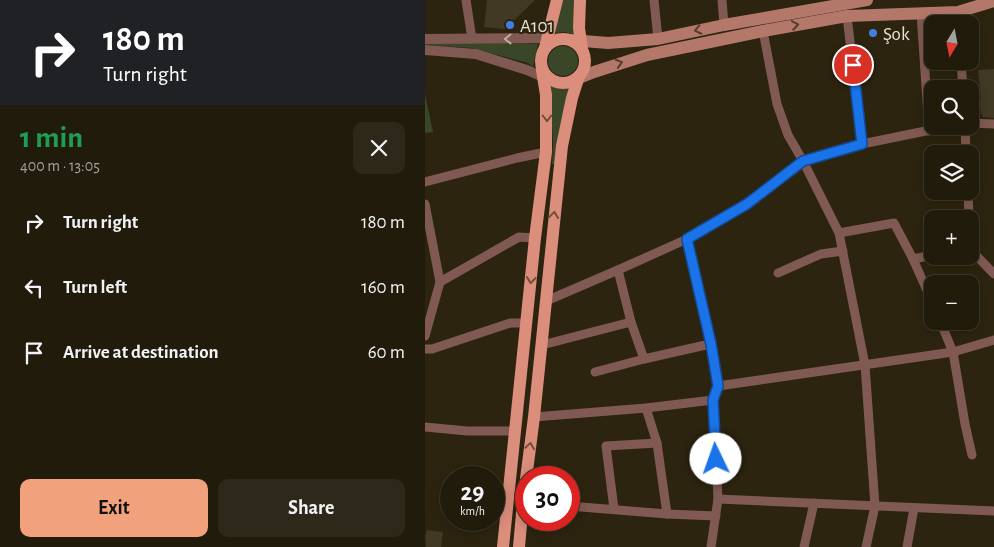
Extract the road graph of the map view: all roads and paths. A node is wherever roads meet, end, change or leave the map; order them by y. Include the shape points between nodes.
1 (466, 0) edge
2 (557, 0) edge
3 (580, 0) edge
4 (653, 0) edge
5 (722, 0) edge
6 (867, 0) edge
7 (994, 1) edge
8 (957, 12) edge
9 (921, 13) junction
10 (847, 16) junction
11 (724, 24) junction
12 (763, 31) junction
13 (472, 39) junction
14 (658, 39) junction
15 (425, 40) edge
16 (550, 42) junction
17 (578, 44) junction
18 (425, 50) edge
19 (546, 76) junction
20 (577, 78) junction
21 (926, 80) edge
22 (979, 123) edge
23 (994, 124) edge
24 (924, 132) edge
25 (862, 144) junction
26 (545, 152) junction
27 (803, 161) junction
28 (425, 182) edge
29 (425, 204) edge
30 (839, 233) junction
31 (535, 238) junction
32 (687, 239) junction
33 (843, 251) junction
34 (924, 257) edge
35 (979, 258) edge
36 (913, 259) junction
37 (618, 270) junction
38 (778, 273) dead end
39 (994, 274) edge
40 (440, 282) junction
41 (924, 284) edge
42 (546, 300) junction
43 (631, 322) junction
44 (526, 324) junction
45 (944, 330) edge
46 (425, 336) edge
47 (994, 340) edge
48 (711, 344) junction
49 (541, 345) junction
50 (425, 349) edge
51 (953, 352) junction
52 (644, 359) junction
53 (865, 365) junction
54 (595, 372) dead end
55 (718, 386) junction
56 (713, 400) junction
57 (646, 408) junction
58 (534, 417) junction
59 (425, 427) edge
60 (515, 432) junction
61 (657, 443) junction
62 (972, 455) dead end
63 (528, 466) edge
64 (718, 499) junction
65 (814, 503) junction
66 (875, 506) junction
67 (580, 507) edge
68 (914, 508) junction
69 (614, 509) junction
70 (994, 512) edge
71 (667, 514) junction
72 (716, 516) junction
73 (521, 531) edge
74 (503, 547) edge
75 (519, 547) edge
76 (711, 547) edge
77 (805, 547) edge
78 (866, 547) edge
79 (907, 547) edge

1 - 13 street
2 - 16 main road
3 - 17 main road
4 - 14 street
5 - 11 street
6 - 11 main road
7 - 8 main road
8 - 9 main road
9 - 10 main road
9 - 21 street
12 -> 10 main road
10 - 25 street
11 -> 14 main road
20 -> 12 main road via 647,55
12 - 27 street via 777,104 788,135
13 - 15 street
16 -> 13 street
14 - 17 main road
16 - 17 main road via 564,39
16 - 19 main road via 541,55
17 - 20 main road via 585,63
18 - 19 street via 476,54
19 - 20 main road via 560,83
19 -> 26 main road
42 -> 20 main road via 561,146
22 - 23 street
24 - 25 street
25 - 27 street
26 - 28 street
26 - 31 main road
27 - 30 street
27 - 32 street via 747,204
29 - 40 street
30 - 33 street
30 - 36 street via 894,223
31 - 40 street via 519,237
31 -> 44 main road
32 - 37 street
32 - 48 street
33 - 38 street via 821,254
33 - 53 street
34 - 36 street
35 - 39 street
36 - 41 street
37 - 42 street
37 - 43 street
40 - 46 street
42 - 49 main road
43 - 49 street
43 - 52 street
44 - 50 street via 510,323
44 - 60 main road
45 - 51 street
47 - 51 street
48 - 52 street
48 - 55 street
49 - 58 main road
51 - 53 street
51 - 62 street
52 - 54 street
53 - 55 street
53 - 66 street
55 - 56 street
56 - 57 street
56 - 64 street
57 - 58 street
57 - 61 street
63 -> 58 main road
59 - 60 street
60 - 74 main road
61 - 69 street via 606,446
61 - 71 street
64 - 65 street
64 - 72 street
65 - 66 street
65 - 77 street
66 - 68 street
66 - 78 street
67 - 69 street
68 - 70 street
68 - 79 street
69 - 71 street
71 - 72 street
72 - 76 street
73 - 75 main road

